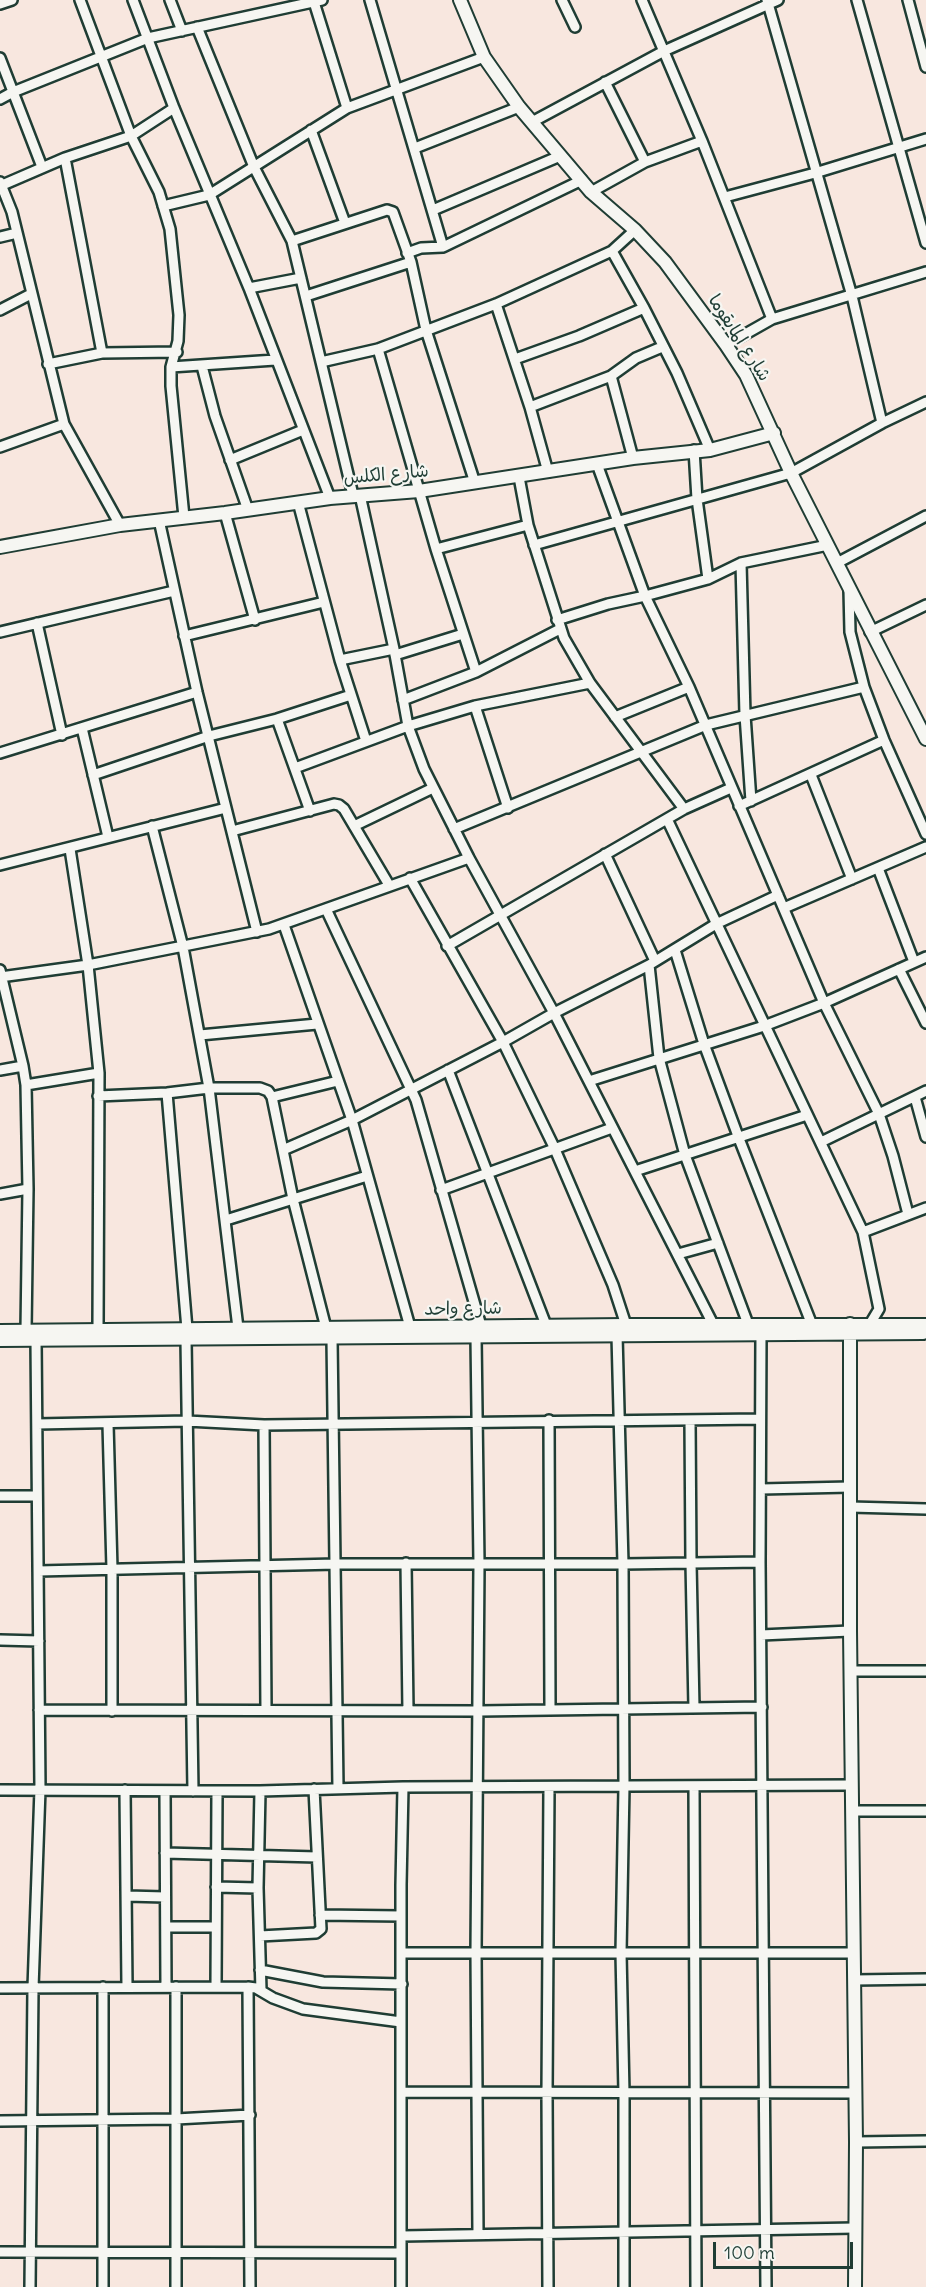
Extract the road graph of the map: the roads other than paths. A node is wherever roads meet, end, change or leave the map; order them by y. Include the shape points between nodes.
1 (12, 0) edge
2 (80, 0) edge
3 (133, 0) edge
4 (170, 0) edge
5 (264, 0) edge
6 (370, 0) edge
7 (461, 0) edge
8 (562, 0) edge
9 (642, 0) edge
10 (857, 0) edge
11 (908, 0) edge
12 (318, 1) edge
13 (771, 1) edge
14 (0, 4) edge
15 (268, 10) junction
16 (197, 27) junction
17 (575, 27) dead end
18 (182, 31) junction
19 (148, 38) junction
20 (664, 51) junction
21 (0, 57) edge
22 (101, 57) junction
23 (484, 57) junction
24 (926, 67) edge
25 (605, 82) junction
26 (396, 89) junction
27 (13, 92) junction
28 (0, 99) edge
29 (519, 107) junction
30 (174, 108) junction
31 (347, 108) junction
32 (532, 122) junction
33 (311, 130) junction
34 (131, 136) junction
35 (926, 140) edge
36 (702, 141) junction
37 (899, 147) junction
38 (415, 148) junction
39 (560, 156) junction
40 (65, 158) junction
41 (645, 162) junction
42 (42, 167) junction
43 (254, 167) junction
44 (815, 173) junction
45 (582, 180) junction
46 (0, 184) edge
47 (591, 192) junction
48 (209, 195) junction
49 (725, 198) junction
50 (163, 206) junction
51 (433, 210) junction
52 (345, 223) junction
53 (635, 230) junction
54 (17, 233) junction
55 (0, 237) edge
56 (292, 241) junction
57 (926, 243) edge
58 (443, 247) junction
59 (612, 251) junction
60 (409, 258) junction
61 (926, 272) edge
62 (301, 278) junction
63 (249, 288) junction
64 (31, 294) junction
65 (306, 296) junction
66 (852, 296) junction
67 (496, 304) junction
68 (644, 308) junction
69 (0, 310) edge
70 (772, 319) junction
71 (426, 330) junction
72 (726, 345) junction
73 (662, 347) junction
74 (378, 349) junction
75 (177, 352) junction
76 (102, 353) junction
77 (514, 359) junction
78 (275, 360) junction
79 (321, 362) junction
80 (48, 364) junction
81 (202, 366) junction
82 (171, 367) junction
83 (611, 376) junction
84 (926, 402) edge
85 (530, 407) junction
86 (882, 423) junction
87 (64, 424) junction
88 (303, 430) junction
89 (774, 433) junction
90 (0, 447) edge
91 (694, 450) junction
92 (710, 450) junction
93 (633, 458) junction
94 (230, 460) junction
95 (597, 464) junction
96 (549, 472) junction
97 (791, 473) junction
98 (519, 477) junction
99 (475, 483) junction
100 (419, 491) junction
101 (356, 495) junction
102 (330, 498) junction
103 (697, 499) junction
104 (298, 502) junction
105 (248, 510) junction
106 (225, 513) junction
107 (926, 516) edge
108 (184, 517) junction
109 (159, 520) junction
110 (616, 522) junction
111 (120, 525) junction
112 (528, 525) junction
113 (828, 545) junction
114 (534, 546) junction
115 (0, 547) edge
116 (436, 549) junction
117 (741, 563) junction
118 (837, 563) junction
119 (708, 579) junction
120 (849, 588) junction
121 (174, 591) junction
122 (645, 596) junction
123 (324, 602) junction
124 (926, 605) edge
125 (255, 620) junction
126 (37, 623) junction
127 (559, 625) junction
128 (0, 632) edge
129 (870, 632) junction
130 (463, 634) junction
131 (184, 636) junction
132 (394, 652) junction
133 (340, 660) junction
134 (476, 672) junction
135 (590, 683) junction
136 (689, 687) junction
137 (864, 687) junction
138 (197, 692) junction
139 (351, 695) junction
140 (403, 700) junction
141 (475, 706) junction
142 (745, 715) junction
143 (615, 717) junction
144 (278, 719) junction
145 (706, 725) junction
146 (408, 726) junction
147 (82, 728) junction
148 (62, 735) junction
149 (208, 736) junction
150 (926, 739) edge
151 (884, 740) junction
152 (366, 741) junction
153 (642, 751) junction
154 (0, 753) edge
155 (295, 768) junction
156 (811, 774) junction
157 (93, 775) junction
158 (749, 777) junction
159 (730, 785) junction
160 (434, 788) junction
161 (751, 801) junction
162 (739, 806) junction
163 (226, 808) junction
164 (508, 808) junction
165 (684, 809) junction
166 (310, 811) junction
167 (667, 819) junction
168 (152, 826) junction
169 (354, 826) junction
170 (454, 829) junction
171 (232, 831) junction
172 (926, 834) edge
173 (108, 837) junction
174 (926, 847) edge
175 (70, 849) junction
176 (605, 854) junction
177 (469, 858) junction
178 (0, 865) edge
179 (878, 868) junction
180 (410, 878) junction
181 (852, 879) junction
182 (389, 885) junction
183 (778, 895) junction
184 (784, 908) junction
185 (326, 909) junction
186 (500, 915) junction
187 (716, 924) junction
188 (284, 925) junction
189 (257, 932) junction
190 (447, 946) junction
191 (183, 947) junction
192 (675, 950) junction
193 (926, 957) edge
194 (914, 962) junction
195 (652, 963) junction
196 (88, 965) junction
197 (899, 969) junction
198 (1, 974) edge
199 (825, 1003) junction
200 (554, 1012) junction
201 (926, 1023) edge
202 (317, 1024) junction
203 (764, 1026) junction
204 (200, 1035) junction
205 (503, 1042) junction
206 (704, 1044) junction
207 (659, 1058) junction
208 (23, 1066) junction
209 (0, 1070) edge
210 (448, 1070) junction
211 (99, 1074) junction
212 (338, 1081) junction
213 (589, 1081) junction
214 (26, 1085) junction
215 (209, 1088) junction
216 (411, 1089) junction
217 (926, 1091) edge
218 (167, 1093) junction
219 (98, 1096) junction
220 (272, 1097) junction
221 (915, 1097) junction
222 (879, 1114) junction
223 (807, 1115) junction
224 (352, 1120) junction
225 (612, 1128) junction
226 (738, 1136) junction
227 (926, 1137) edge
228 (821, 1142) junction
229 (554, 1148) junction
230 (283, 1150) junction
231 (685, 1155) junction
232 (635, 1171) junction
233 (487, 1172) junction
234 (367, 1176) junction
235 (28, 1189) junction
236 (441, 1190) junction
237 (0, 1194) edge
238 (293, 1199) junction
239 (926, 1208) edge
240 (909, 1214) junction
241 (226, 1220) junction
242 (863, 1232) junction
243 (718, 1244) junction
244 (678, 1254) junction
245 (748, 1324) junction
246 (546, 1325) junction
247 (626, 1325) junction
248 (812, 1325) junction
249 (926, 1325) edge
250 (410, 1327) junction
251 (238, 1328) junction
252 (870, 1328) junction
253 (98, 1329) junction
254 (850, 1329) junction
255 (26, 1330) junction
256 (716, 1330) junction
257 (0, 1331) edge
258 (347, 1332) junction
259 (478, 1332) junction
260 (329, 1333) junction
261 (926, 1333) edge
262 (761, 1334) junction
263 (187, 1335) junction
264 (617, 1335) junction
265 (0, 1340) edge
266 (36, 1340) junction
267 (760, 1419) junction
268 (549, 1420) junction
269 (619, 1420) junction
270 (690, 1420) junction
271 (188, 1421) junction
272 (478, 1422) junction
273 (37, 1424) junction
274 (108, 1424) junction
275 (334, 1424) junction
276 (264, 1425) junction
277 (850, 1487) junction
278 (761, 1489) junction
279 (0, 1496) edge
280 (37, 1496) junction
281 (850, 1508) junction
282 (926, 1509) edge
283 (760, 1562) junction
284 (406, 1563) junction
285 (691, 1563) junction
286 (336, 1564) junction
287 (479, 1564) junction
288 (549, 1564) junction
289 (623, 1564) junction
290 (266, 1567) junction
291 (190, 1568) junction
292 (112, 1569) junction
293 (38, 1571) junction
294 (850, 1631) junction
295 (761, 1635) junction
296 (0, 1640) edge
297 (39, 1641) junction
298 (850, 1671) junction
299 (926, 1671) edge
300 (762, 1707) junction
301 (694, 1708) junction
302 (550, 1709) junction
303 (624, 1709) junction
304 (39, 1710) junction
305 (190, 1710) junction
306 (266, 1710) junction
307 (112, 1711) junction
308 (337, 1711) junction
309 (408, 1711) junction
310 (479, 1711) junction
311 (763, 1784) junction
312 (852, 1785) junction
313 (624, 1786) junction
314 (694, 1786) junction
315 (404, 1787) junction
316 (549, 1787) junction
317 (338, 1788) junction
318 (478, 1788) junction
319 (40, 1789) junction
320 (314, 1789) junction
321 (0, 1790) edge
322 (125, 1790) junction
323 (165, 1791) junction
324 (193, 1791) junction
325 (217, 1791) junction
326 (260, 1791) junction
327 (853, 1811) junction
328 (926, 1811) edge
329 (165, 1854) junction
330 (216, 1855) junction
331 (259, 1856) junction
332 (317, 1857) junction
333 (216, 1887) junction
334 (258, 1888) junction
335 (127, 1896) junction
336 (165, 1897) junction
337 (320, 1915) junction
338 (401, 1916) junction
339 (166, 1927) junction
340 (216, 1927) junction
341 (260, 1936) junction
342 (476, 1952) junction
343 (548, 1952) junction
344 (764, 1952) junction
345 (402, 1953) junction
346 (621, 1953) junction
347 (693, 1953) junction
348 (854, 1953) junction
349 (260, 1970) junction
350 (926, 1979) edge
351 (854, 1980) junction
352 (402, 1984) junction
353 (216, 1986) junction
354 (103, 1987) junction
355 (127, 1987) junction
356 (171, 1987) junction
357 (248, 1987) junction
358 (0, 1988) edge
359 (33, 1988) junction
360 (261, 1990) junction
361 (401, 2022) junction
362 (765, 2091) junction
363 (401, 2092) junction
364 (477, 2092) junction
365 (694, 2092) junction
366 (547, 2093) junction
367 (624, 2093) junction
368 (855, 2093) junction
369 (250, 2115) junction
370 (176, 2119) junction
371 (104, 2120) junction
372 (0, 2121) edge
373 (33, 2121) junction
374 (926, 2141) edge
375 (856, 2142) junction
376 (766, 2229) junction
377 (855, 2229) junction
378 (696, 2231) junction
379 (625, 2232) junction
380 (478, 2234) junction
381 (549, 2234) junction
382 (402, 2236) junction
383 (31, 2251) junction
384 (104, 2251) junction
385 (0, 2252) edge
386 (251, 2252) junction
387 (177, 2253) junction
388 (401, 2253) junction
389 (30, 2287) edge
390 (103, 2287) edge
391 (176, 2287) edge
392 (250, 2287) edge
393 (401, 2287) edge
394 (548, 2287) edge
395 (624, 2287) edge
396 (696, 2287) edge
397 (766, 2287) edge
398 (855, 2287) edge

1 - 14 street
2 - 22 street
3 - 19 street
4 - 18 street
5 - 15 street
6 - 26 street
7 - 23 street, شارع المايقوما
8 - 17 street
9 - 20 street
10 - 37 street
11 - 24 street
12 - 15 street
12 - 31 street
13 - 20 street
13 - 44 street
15 - 16 street
16 - 18 street
16 - 43 street
18 - 19 street
19 - 22 street
19 - 30 street
20 - 25 street
20 - 36 street
21 - 27 street
22 - 27 street
22 - 34 street
23 - 26 street
23 - 29 street, شارع المايقوما
25 - 32 street
25 - 41 street
26 - 31 street
26 - 38 street
27 - 28 street
27 - 42 street
29 - 32 street, شارع المايقوما
29 - 38 street
30 - 34 street
30 - 48 street
31 - 33 street
32 - 39 street, شارع المايقوما
33 - 43 street
33 - 52 street
34 - 40 street
34 - 50 street
35 - 37 street
36 - 41 street
36 - 49 street
37 - 44 street
37 - 57 street
38 - 51 street
39 - 45 street, شارع المايقوما
39 - 51 street
40 - 42 street
40 - 76 street
41 - 47 street
42 - 46 street
43 - 48 street
43 - 56 street
44 - 49 street
44 - 66 street
45 - 47 street, شارع المايقوما
45 - 58 street
46 - 54 street
47 - 53 street, شارع المايقوما
48 - 50 street
48 - 63 street
49 - 70 street
50 - 75 street via 170,229 177,289
51 - 58 street
52 - 56 street
52 - 60 street via 390,210
53 - 59 street
53 - 72 street, شارع المايقوما via 665,262
54 - 55 street
54 - 64 street
56 - 62 street
58 - 60 street via 421,248
59 - 67 street
59 - 68 street
60 - 65 street
60 - 71 street
61 - 66 street
62 - 63 street
62 - 65 street
63 - 78 street
64 - 69 street
64 - 80 street
65 - 79 street
66 - 70 street
66 - 86 street
67 - 71 street
67 - 77 street
68 - 73 street
68 - 77 street
70 - 72 street
71 - 74 street
71 - 99 street
72 - 89 street, شارع المايقوما via 746,375
73 - 83 street via 636,358
73 - 92 street
74 - 79 street
74 - 100 street
75 - 76 street
75 - 82 street
76 - 80 street
77 - 85 street
78 - 81 street
78 - 88 street
79 - 101 street
80 - 87 street
81 - 82 street
81 - 94 street
82 - 108 street
83 - 85 street
83 - 93 street
84 - 86 street
85 - 96 street
86 - 97 street
87 - 90 street
87 - 111 street
88 - 94 street
88 - 102 street
89 - 92 street, شارع الكلس
89 - 97 street, شارع المايقوما
91 - 92 street, شارع الكلس
91 - 93 street, شارع الكلس
91 - 103 street
93 - 95 street, شارع الكلس
94 - 105 street
95 - 96 street, شارع الكلس
95 - 110 street
96 - 98 street, شارع الكلس
97 - 103 street
97 - 113 street, شارع المايقوما
98 - 99 street, شارع الكلس
98 - 112 street
99 - 100 street, شارع الكلس
100 - 101 street, شارع الكلس
100 - 116 street
101 - 102 street, شارع الكلس
101 - 132 street
102 - 104 street, شارع الكلس
103 - 110 street
103 - 119 street
104 - 105 street, شارع الكلس
104 - 123 street
105 - 106 street, شارع الكلس
106 - 108 street, شارع الكلس
106 - 125 street
107 - 118 street
108 - 109 street, شارع الكلس
109 - 111 street, شارع الكلس
109 - 121 street
110 - 114 street
110 - 122 street
111 - 115 street, شارع الكلس
112 - 114 street
112 - 116 street
113 - 117 street
113 - 118 street, شارع المايقوما
114 - 127 street
116 - 130 street
117 - 119 street
117 - 142 street
118 - 120 street, شارع المايقوما
119 - 122 street
120 - 129 street, شارع المايقوما
120 - 137 street via 850,632
121 - 126 street
121 - 131 street
122 - 127 street via 608,604
122 - 136 street
123 - 125 street
123 - 133 street
124 - 129 street
125 - 131 street
126 - 128 street
126 - 148 street
127 - 134 street
127 - 135 street
129 - 150 street, شارع المايقوما
130 - 132 street
130 - 134 street
131 - 138 street
132 - 133 street
132 - 140 street
133 - 139 street
134 - 140 street
135 - 141 street
135 - 143 street
136 - 143 street
136 - 145 street
137 - 142 street
137 - 151 street
138 - 147 street
138 - 149 street
139 - 144 street
139 - 152 street
140 - 146 street
141 - 146 street
141 - 164 street
142 - 145 street
142 - 158 street
143 - 153 street
144 - 149 street
144 - 155 street
145 - 153 street
145 - 159 street
146 - 152 street
146 - 160 street
147 - 148 street
147 - 157 street
148 - 154 street
149 - 157 street
149 - 163 street
151 - 156 street
151 - 172 street
152 - 155 street
153 - 164 street
153 - 165 street
155 - 166 street
156 - 161 street
156 - 181 street
157 - 173 street
158 - 159 street
158 - 161 street
159 - 162 street
159 - 165 street
160 - 169 street
160 - 170 street
161 - 162 street
162 - 183 street
163 - 168 street
163 - 171 street
164 - 170 street
165 - 167 street
166 - 169 street via 339,805
166 - 171 street
167 - 176 street
167 - 187 street
168 - 173 street
168 - 191 street
169 - 182 street
170 - 177 street
171 - 189 street
173 - 175 street
174 - 179 street
175 - 178 street
175 - 196 street
176 - 186 street
176 - 195 street
177 - 180 street
177 - 186 street
179 - 181 street
179 - 194 street
180 - 182 street
180 - 190 street
181 - 184 street
182 - 185 street
183 - 184 street
183 - 187 street
184 - 199 street
185 - 188 street
185 - 216 street
186 - 190 street
186 - 200 street
187 - 192 street
187 - 203 street
188 - 189 street
188 - 202 street
189 - 191 street
190 - 205 street
191 - 196 street
191 - 204 street
192 - 195 street
192 - 206 street
193 - 194 street
194 - 197 street
195 - 200 street
195 - 207 street
196 - 198 street
196 - 211 street
197 - 199 street
197 - 201 street
198 - 208 street
199 - 203 street
199 - 222 street
200 - 205 street
200 - 213 street
202 - 204 street
202 - 212 street
203 - 206 street
203 - 223 street
204 - 215 street
205 - 210 street
205 - 229 street
206 - 207 street
206 - 226 street
207 - 213 street
207 - 231 street
208 - 209 street
208 - 214 street
210 - 216 street
210 - 233 street
211 - 214 street
211 - 219 street
212 - 220 street
212 - 224 street
213 - 225 street
214 - 235 street
215 - 218 street
215 - 220 street via 260,1088
215 - 241 street
216 - 224 street
216 - 236 street
217 - 221 street
218 - 219 street
218 - 263 street
219 - 253 street
220 - 230 street
221 - 222 street
221 - 227 street
222 - 228 street
222 - 240 street
223 - 226 street
223 - 228 street
224 - 230 street
224 - 234 street
225 - 229 street
225 - 232 street
226 - 231 street
226 - 248 street
228 - 242 street
229 - 233 street
229 - 247 street via 613,1285
230 - 238 street
231 - 232 street
231 - 243 street
232 - 244 street
233 - 236 street
233 - 246 street
234 - 238 street
234 - 250 street
235 - 237 street
235 - 255 street
236 - 259 street
238 - 241 street
238 - 260 street
239 - 240 street
240 - 242 street
241 - 251 street
242 - 252 street via 879,1309
243 - 244 street
243 - 245 street
244 - 256 street
245 - 248 street, شارع واحد
245 - 256 street, شارع واحد
246 - 247 street, شارع واحد
246 - 259 street, شارع واحد
247 - 256 street, شارع واحد
248 - 254 street, شارع واحد
249 - 252 street, شارع واحد
250 - 258 street, شارع واحد
250 - 259 street, شارع واحد
251 - 260 street, شارع واحد
251 - 263 street, شارع واحد
252 - 254 street, شارع واحد
252 - 261 street, شارع واحد
253 - 255 street, شارع واحد
253 - 263 street, شارع واحد
254 - 262 street, شارع واحد
254 - 277 street
255 - 257 street, شارع واحد
256 - 262 street, شارع واحد
256 - 264 street, شارع واحد
258 - 259 street, شارع واحد
258 - 260 street, شارع واحد
259 - 264 street, شارع واحد
259 - 272 street
260 - 263 street, شارع واحد
260 - 275 street
262 - 267 street
263 - 266 street, شارع واحد
263 - 271 street
264 - 269 street
265 - 266 street, شارع واحد
266 - 273 street
267 - 270 street
267 - 278 street
268 - 269 street
268 - 272 street
268 - 288 street
269 - 270 street
269 - 289 street
270 - 285 street
271 - 274 street
271 - 276 street
271 - 291 street
272 - 275 street
272 - 287 street
273 - 274 street
273 - 280 street
274 - 292 street
275 - 276 street
275 - 286 street
276 - 290 street
277 - 278 street
277 - 281 street
278 - 283 street
279 - 280 street
280 - 293 street
281 - 282 street
281 - 294 street
283 - 285 street
283 - 295 street
284 - 286 street
284 - 287 street
284 - 309 street
285 - 289 street
285 - 301 street
286 - 290 street
286 - 308 street
287 - 288 street
287 - 310 street
288 - 289 street
288 - 302 street
289 - 303 street
290 - 291 street
290 - 306 street
291 - 292 street
291 - 305 street
292 - 293 street
292 - 307 street
293 - 297 street
294 - 295 street
294 - 298 street
295 - 300 street
296 - 297 street
297 - 304 street
298 - 299 street
298 - 312 street
300 - 301 street
300 - 311 street
301 - 303 street
302 - 303 street
302 - 310 street
303 - 313 street
304 - 307 street
304 - 319 street
305 - 306 street
305 - 307 street
305 - 324 street
306 - 308 street
308 - 309 street
308 - 317 street
309 - 310 street
310 - 318 street
311 - 312 street
311 - 314 street
311 - 344 street
312 - 327 street
313 - 314 street
313 - 316 street
313 - 346 street
314 - 347 street
315 - 317 street
315 - 318 street
315 - 338 street
316 - 318 street
316 - 343 street
317 - 320 street
318 - 342 street
319 - 321 street
319 - 322 street
319 - 359 street
320 - 326 street
320 - 332 street
322 - 323 street
322 - 335 street
323 - 324 street
323 - 329 street
324 - 325 street
325 - 326 street
325 - 330 street
326 - 331 street
327 - 328 street
327 - 348 street
329 - 330 street
329 - 336 street
330 - 331 street
330 - 333 street
331 - 332 street
331 - 334 street
332 - 337 street
333 - 334 street
333 - 340 street
334 - 341 street
335 - 336 street
335 - 355 street
336 - 339 street
337 - 338 street
337 - 341 street via 319,1932
338 - 345 street
339 - 340 street
339 - 356 street
340 - 353 street
341 - 349 street
342 - 343 street
342 - 345 street
342 - 364 street
343 - 346 street
343 - 366 street
344 - 347 street
344 - 348 street
344 - 362 street
345 - 352 street
346 - 347 street
346 - 367 street
347 - 365 street
348 - 351 street
349 - 352 street via 323,1982
349 - 360 street
350 - 351 street
351 - 368 street
352 - 361 street
353 - 356 street
353 - 357 street
354 - 355 street
354 - 359 street
354 - 371 street
355 - 356 street
356 - 370 street
357 - 360 street
357 - 369 street
358 - 359 street
359 - 373 street
360 - 361 street via 303,2009
361 - 363 street
362 - 365 street
362 - 368 street
362 - 376 street
363 - 364 street
363 - 382 street
364 - 366 street
364 - 380 street
365 - 367 street
365 - 378 street
366 - 367 street
366 - 381 street
367 - 379 street
368 - 375 street
369 - 370 street
369 - 386 street
370 - 371 street
370 - 387 street
371 - 373 street
371 - 384 street
372 - 373 street
373 - 383 street
374 - 375 street
375 - 377 street
376 - 377 street
376 - 378 street
376 - 397 street
377 - 398 street
378 - 379 street
378 - 396 street
379 - 381 street
379 - 395 street
380 - 381 street
380 - 382 street
381 - 394 street
382 - 388 street
383 - 384 street
383 - 385 street
383 - 389 street
384 - 387 street
384 - 390 street
386 - 387 street
386 - 388 street
386 - 392 street
387 - 391 street
388 - 393 street

